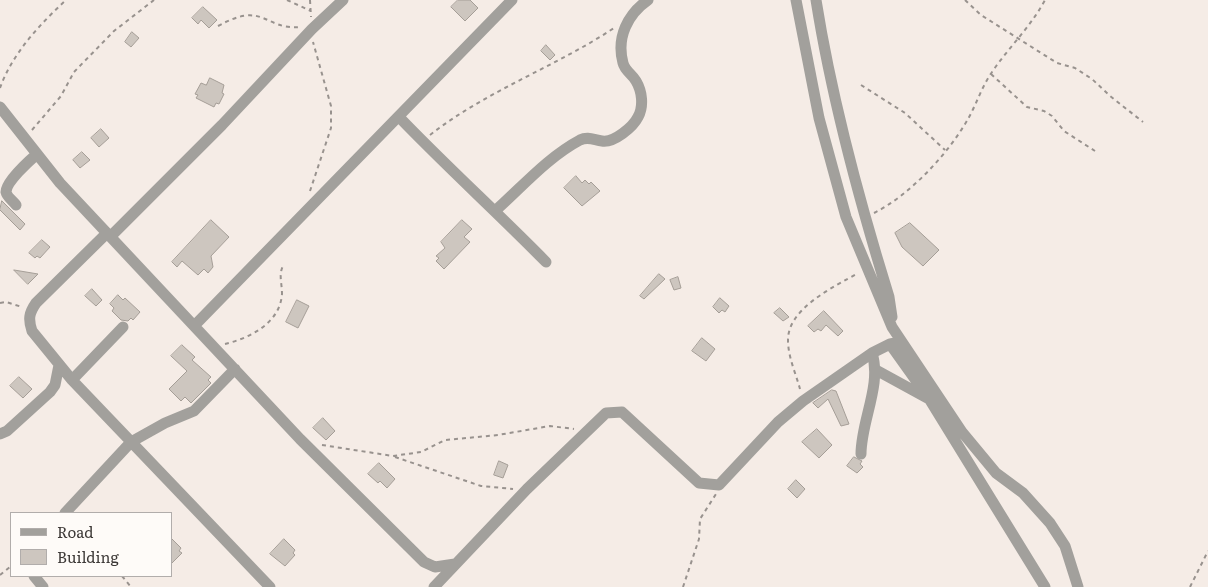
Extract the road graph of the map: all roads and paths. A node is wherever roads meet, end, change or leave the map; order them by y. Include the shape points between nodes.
1 (66, 0) edge
2 (154, 0) edge
3 (287, 0) edge
4 (310, 0) edge
5 (343, 0) edge
6 (512, 0) edge
7 (648, 0) edge
8 (796, 0) edge
9 (965, 0) edge
10 (1045, 0) edge
11 (819, 1) edge
12 (311, 11) junction
13 (226, 18) dead end
14 (628, 19) junction
15 (277, 20) dead end
16 (218, 26) dead end
17 (312, 27) junction
18 (1019, 38) junction
19 (991, 74) junction
20 (861, 85) dead end
21 (0, 88) edge
22 (0, 107) edge
23 (399, 117) junction
24 (1143, 122) dead end
25 (25, 138) junction
26 (422, 141) junction
27 (945, 150) junction
28 (1095, 151) dead end
29 (37, 154) junction
30 (310, 194) dead end
31 (16, 205) dead end
32 (495, 210) junction
33 (864, 216) junction
34 (109, 235) junction
35 (546, 262) dead end
36 (284, 264) dead end
37 (866, 268) junction
38 (0, 303) edge
39 (30, 311) junction
40 (195, 325) junction
41 (123, 327) dead end
42 (892, 327) junction
43 (896, 343) junction
44 (216, 346) junction
45 (872, 353) junction
46 (59, 365) junction
47 (235, 369) junction
48 (876, 370) junction
49 (72, 380) junction
50 (804, 401) junction
51 (936, 401) junction
52 (587, 430) junction
53 (0, 434) edge
54 (131, 442) junction
55 (319, 444) dead end
56 (861, 454) dead end
57 (393, 456) junction
58 (719, 485) junction
59 (527, 489) junction
60 (66, 512) edge
61 (1208, 551) edge
62 (455, 564) junction
63 (10, 567) edge
64 (0, 575) edge
65 (35, 577) edge
66 (123, 577) edge
67 (44, 587) edge
68 (131, 587) edge
69 (270, 587) edge
70 (434, 587) edge
71 (683, 587) edge
72 (1045, 587) edge
73 (1078, 587) edge
74 (1190, 587) edge

1 - 21 path via 11,63
2 - 25 path via 114,31 74,72 61,96
3 - 12 path
4 - 12 path
5 - 17 street
6 - 23 street
7 - 14 street
8 - 37 street via 820,118 846,217
9 - 18 path
10 - 18 path
11 - 33 street via 831,80
12 - 17 path
13 - 16 path
14 - 26 path via 559,62 451,118
14 - 32 street via 623,32 622,62 636,81 641,95 642,107 638,118 614,138 603,142 581,139 544,166
15 - 17 path via 294,28
17 - 30 path via 316,56 326,80 331,106 331,128
17 - 34 street via 222,125
18 - 19 path
18 - 24 path via 1057,63 1075,68 1092,79
19 - 27 path via 968,119
19 - 28 path via 1027,107 1052,116 1064,131
20 - 27 path via 905,113
22 - 25 street
23 - 26 street
23 - 40 street
25 - 29 street
26 - 32 street
27 - 33 path via 900,197
29 - 31 street via 6,190
29 - 34 street
32 - 35 street
33 - 42 street via 889,298
34 - 39 street
34 - 40 street
36 - 44 path via 280,271 281,303 269,322 237,341
37 - 42 street
37 - 50 path via 819,296 794,319 789,328 791,360
38 - 39 path via 6,302
39 - 46 street via 28,321 32,331
40 - 44 street
41 - 49 street
42 - 43 street
43 - 45 street
43 - 51 street
44 - 47 street
45 - 48 street
45 - 50 street
46 - 49 street
46 - 53 street via 55,385 50,392
47 - 54 street via 194,411 149,430
47 - 62 street via 424,562 435,567
48 - 51 street
48 - 56 street via 863,428
49 - 54 street
50 - 58 street via 778,422
51 - 72 street
51 - 73 street via 996,473 1023,493 1050,523 1065,546
52 - 57 path via 550,426 445,440 421,452
52 - 58 street via 606,414 622,412 699,483
52 - 59 street
54 - 60 street
54 - 69 street
55 - 57 path
57 - 59 path via 480,486
58 - 71 path via 700,519 699,539
59 - 62 street
61 - 74 path
62 - 70 street
63 - 64 path
65 - 67 street
66 - 68 path

